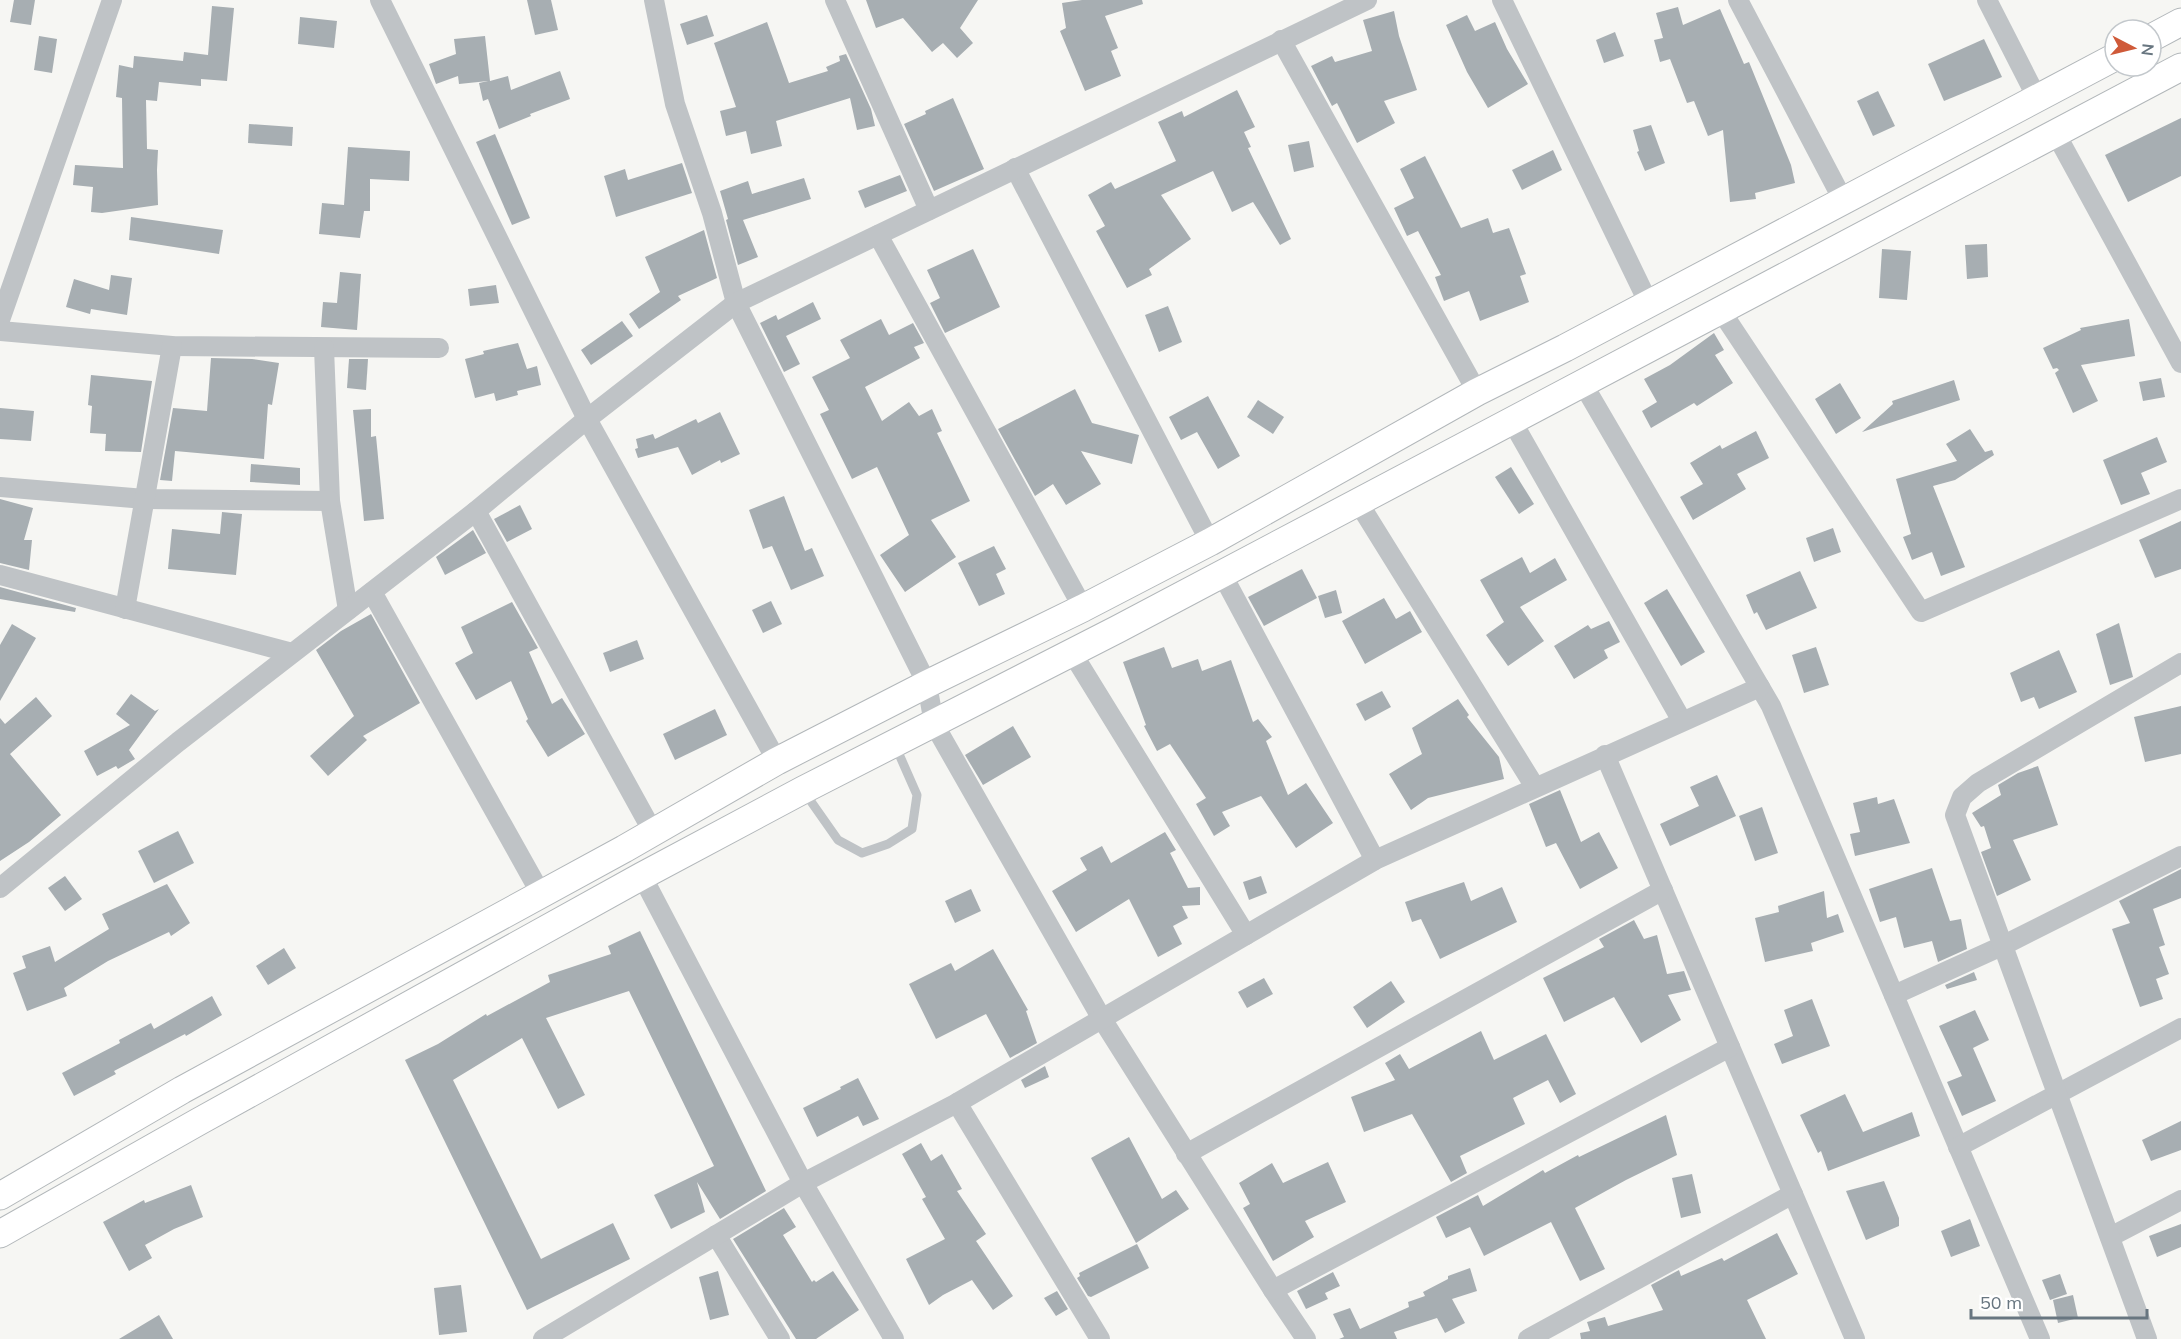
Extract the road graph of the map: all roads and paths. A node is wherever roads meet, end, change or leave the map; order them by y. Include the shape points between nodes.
1 (112, 0) edge
2 (380, 0) edge
3 (654, 0) edge
4 (835, 0) edge
5 (1367, 0) edge
6 (1502, 0) edge
7 (1738, 0) edge
8 (1987, 0) edge
9 (2181, 22) edge
10 (2163, 32) edge
11 (1281, 40) junction
12 (2103, 63) edge
13 (2181, 67) edge
14 (2037, 98) junction
15 (2056, 134) junction
16 (1015, 168) junction
17 (1843, 200) junction
18 (929, 210) junction
19 (878, 235) junction
20 (736, 303) junction
21 (1649, 304) junction
22 (1721, 311) junction
23 (0, 320) edge
24 (0, 331) edge
25 (172, 346) junction
26 (324, 348) junction
27 (439, 348) dead end
28 (2181, 363) edge
29 (1583, 384) junction
30 (1477, 392) junction
31 (587, 419) junction
32 (1512, 421) junction
33 (0, 487) edge
34 (145, 499) junction
35 (2181, 499) edge
36 (330, 501) junction
37 (1358, 502) junction
38 (476, 511) junction
39 (1210, 542) junction
40 (1222, 574) junction
41 (0, 575) edge
42 (372, 591) junction
43 (1083, 608) junction
44 (125, 609) junction
45 (348, 610) junction
46 (1071, 651) junction
47 (292, 653) junction
48 (2181, 663) edge
49 (927, 684) junction
50 (1760, 687) junction
51 (1682, 721) junction
52 (934, 724) junction
53 (894, 742) junction
54 (1605, 755) junction
55 (777, 761) junction
56 (1535, 787) junction
57 (803, 790) junction
58 (653, 832) junction
59 (2181, 856) edge
60 (1376, 860) junction
61 (642, 876) junction
62 (0, 888) edge
63 (1663, 890) junction
64 (541, 894) junction
65 (1246, 935) junction
66 (2002, 946) junction
67 (1894, 995) junction
68 (1102, 1019) junction
69 (2181, 1028) edge
70 (1730, 1047) junction
71 (2058, 1094) junction
72 (957, 1103) junction
73 (1959, 1147) junction
74 (1186, 1154) junction
75 (803, 1183) junction
76 (1793, 1194) junction
77 (0, 1196) edge
78 (2181, 1200) edge
79 (0, 1234) edge
80 (717, 1235) junction
81 (2110, 1237) junction
82 (1273, 1290) junction
83 (543, 1339) edge
84 (780, 1339) edge
85 (894, 1339) edge
86 (1100, 1339) edge
87 (1306, 1339) edge
88 (1528, 1339) edge
89 (1855, 1339) edge
90 (2040, 1339) edge
91 (2147, 1339) edge

1 - 23 street
2 - 31 street
3 - 20 street via 675,104 712,213
4 - 18 street
5 - 11 street
6 - 21 street
7 - 17 street
8 - 14 street
9 - 10 main road
11 - 16 street
11 - 30 street
12 - 14 main road
13 - 15 main road
14 - 17 main road
15 - 22 main road
15 - 28 street
16 - 18 street
16 - 39 street
17 - 21 main road
18 - 19 street
19 - 20 street
19 - 43 street
20 - 31 street
20 - 49 street
21 - 30 main road
22 - 29 main road
22 - 35 street via 1922,612
24 - 25 street
25 - 26 street
25 - 34 street
26 - 27 street
26 - 36 street
29 - 32 main road
29 - 50 street
30 - 39 main road
31 - 38 street
31 - 55 street
32 - 37 main road
32 - 51 street
33 - 34 street
34 - 36 street
34 - 44 street
36 - 45 street
37 - 40 main road
37 - 56 street
38 - 42 street
38 - 58 street
39 - 43 main road
40 - 46 main road
40 - 60 street
41 - 44 street
42 - 45 street
42 - 64 street
43 - 49 main road
44 - 47 street
45 - 47 street
46 - 52 main road
46 - 65 street
47 - 62 street
48 - 66 street via 1978,783 1962,797 1955,815
49 - 52 street
49 - 55 main road
50 - 51 street
50 - 67 street
51 - 54 street
52 - 53 main road
52 - 68 street
53 - 57 main road
53 - 57 lane via 917,795 912,829 888,844 862,852 838,840
54 - 56 street
54 - 63 street
55 - 58 main road
56 - 60 street
57 - 61 main road
58 - 64 main road
59 - 66 street
60 - 65 street
61 - 75 street
61 - 79 main road
63 - 70 street
63 - 74 street
64 - 77 main road via 182,1090
65 - 68 street
66 - 67 street
66 - 71 street
67 - 73 street
68 - 72 street
68 - 74 street
69 - 71 street
70 - 76 street
70 - 82 street
71 - 73 street
71 - 81 street
72 - 75 street
72 - 86 street
73 - 90 street
74 - 82 street
75 - 80 street
75 - 85 street
76 - 88 street
76 - 89 street
78 - 81 street
80 - 83 street
80 - 84 street
81 - 91 street
82 - 87 street

